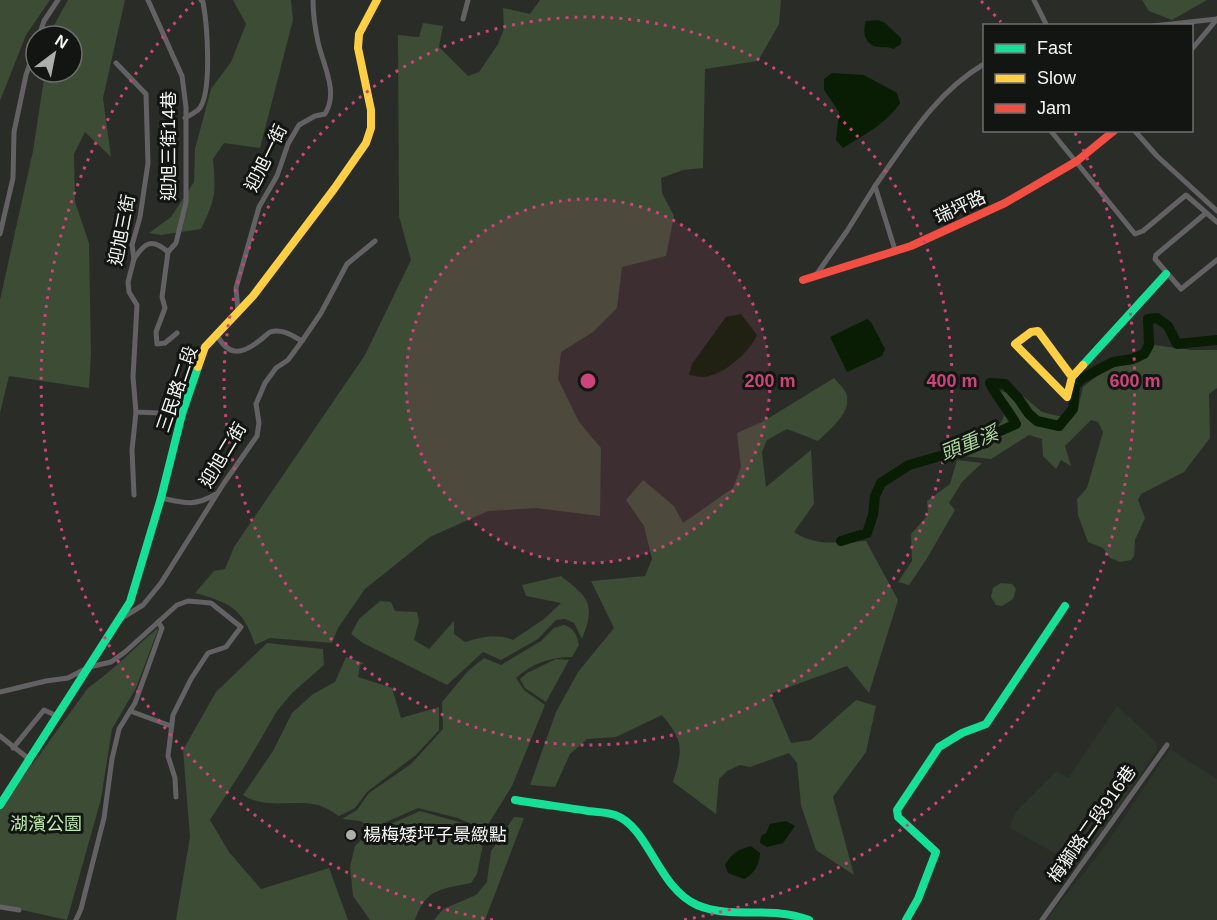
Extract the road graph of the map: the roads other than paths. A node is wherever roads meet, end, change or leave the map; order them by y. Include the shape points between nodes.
1 (58, 0) edge
2 (148, 0) edge
3 (201, 0) edge
4 (313, 0) edge
5 (377, 0) edge
6 (468, 0) edge
7 (1034, 0) edge
8 (463, 19) dead end
9 (1217, 19) edge
10 (43, 24) edge
11 (1046, 24) edge
12 (1172, 24) edge
13 (1193, 47) edge
14 (116, 63) dead end
15 (983, 65) edge
16 (24, 84) edge
17 (185, 118) junction
18 (1052, 132) edge
19 (1112, 132) edge
20 (1136, 132) edge
21 (1077, 161) junction
22 (875, 186) junction
23 (1217, 211) edge
24 (1206, 213) junction
25 (1217, 222) edge
26 (0, 234) edge
27 (375, 241) dead end
28 (896, 250) junction
29 (168, 252) junction
30 (134, 259) junction
31 (1217, 260) edge
32 (1166, 273) junction
33 (815, 277) junction
34 (803, 280) dead end
35 (238, 311) junction
36 (177, 333) dead end
37 (216, 335) junction
38 (302, 341) junction
39 (1072, 377) junction
40 (136, 412) junction
41 (182, 414) junction
42 (217, 493) junction
43 (134, 495) dead end
44 (161, 498) junction
45 (1065, 606) dead end
46 (119, 620) junction
47 (158, 622) junction
48 (88, 667) junction
49 (0, 692) edge
50 (130, 711) junction
51 (57, 716) junction
52 (171, 726) junction
53 (0, 739) edge
54 (1167, 745) dead end
55 (14, 747) junction
56 (28, 759) junction
57 (177, 798) dead end
58 (515, 800) dead end
59 (0, 805) edge
60 (0, 907) edge
61 (19, 910) dead end
62 (76, 920) edge
63 (809, 920) edge
64 (906, 920) edge
65 (1042, 920) edge

1 - 10 street
2 - 17 street, 迎旭三街14巷 via 182,76
3 - 17 street via 208,34 208,74 199,110
4 - 35 street, 迎旭一街 via 318,44 330,83 329,107 325,114 299,125 259,207 236,288
5 - 35 street, 三民路二段 via 359,34 358,48 371,110 366,143
6 - 8 street
7 - 11 street
9 - 12 street
9 - 13 street
14 - 30 street, 迎旭三街 via 146,94 148,163 141,217 132,245
15 - 22 street via 926,113
16 - 26 street via 14,132 13,178
17 - 29 street, 迎旭三街14巷 via 186,202 176,243
18 - 21 street
19 - 21 street, 瑞坪路
20 - 23 street
21 - 24 street via 1135,234 1186,195
21 - 28 street, 瑞坪路 via 1005,203
22 - 28 street
22 - 33 street
24 - 25 street
24 - 32 street via 1156,255
27 - 38 street, 迎旭二街 via 347,264
28 - 33 street, 瑞坪路
29 - 30 street via 159,244 148,243
29 - 36 street, 迎旭三街14巷 via 162,297 165,308 156,332 157,344
30 - 40 street, 迎旭三街 via 128,282 137,305
31 - 32 street via 1181,289
32 - 39 street
33 - 34 street, 瑞坪路
35 - 37 street, 三民路二段
37 - 38 street via 223,347 240,352 270,332 283,331
37 - 41 street, 三民路二段 via 205,347
38 - 42 street, 迎旭二街 via 265,383 256,404 257,436
39 - 39 street via 1038,331 1015,344 1067,397
40 - 41 street
40 - 43 street, 迎旭三街 via 132,450
41 - 44 street, 三民路二段
42 - 44 street via 203,502
42 - 46 street, 迎旭二街 via 161,584 143,605
44 - 46 street, 三民路二段 via 130,602
45 - 64 street via 986,724 939,747 897,810 898,817 936,852
46 - 48 street, 三民路二段
47 - 48 street via 111,662
47 - 50 street via 162,628
47 - 52 street via 177,605 199,601 211,603 241,627 226,647 208,653 180,698
48 - 49 street via 68,678
48 - 51 street, 三民路二段
50 - 52 street
50 - 62 street via 119,729 104,818
51 - 55 street via 44,710
51 - 56 street, 三民路二段
52 - 57 street via 168,756
53 - 55 street
54 - 65 street, 梅獅路二段916巷
55 - 56 street
56 - 59 street, 三民路二段
58 - 63 street via 621,818 684,899 707,910 724,915 777,912
60 - 61 street

